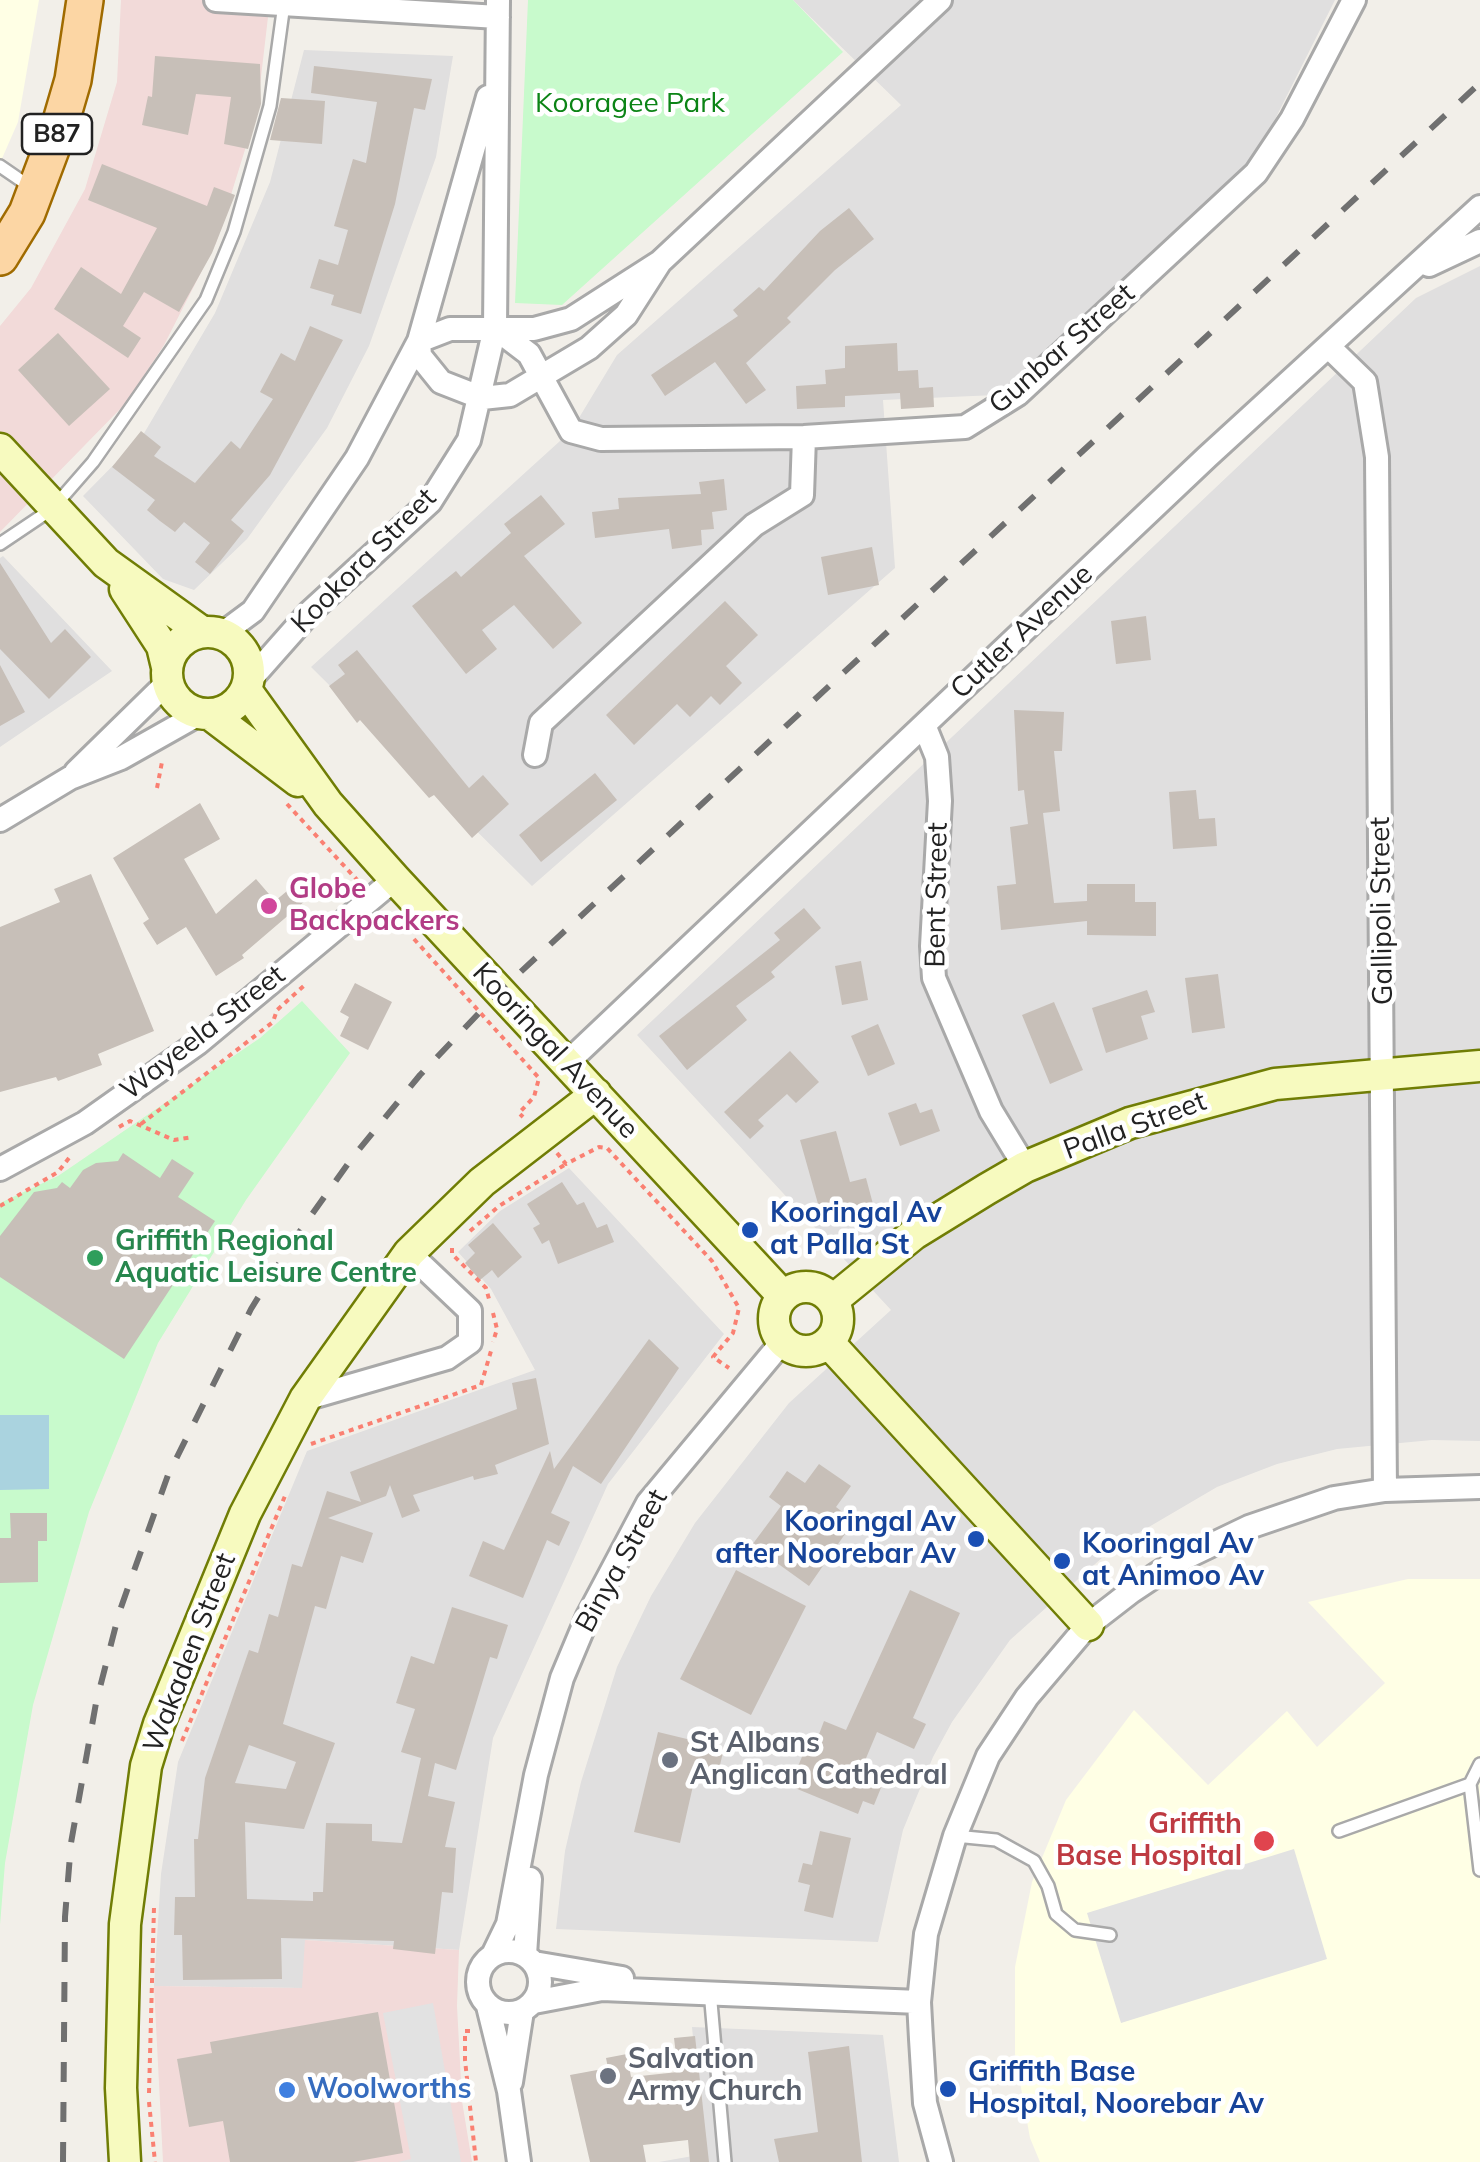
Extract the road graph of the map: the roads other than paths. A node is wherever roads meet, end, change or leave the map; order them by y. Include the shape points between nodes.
1 (85, 0) edge
2 (216, 0) edge
3 (940, 0) edge
4 (1354, 0) edge
5 (284, 1) edge
6 (498, 9) edge
7 (494, 79) junction
8 (0, 166) edge
9 (36, 191) junction
10 (1480, 206) edge
11 (1480, 242) edge
12 (0, 258) edge
13 (660, 262) junction
14 (1409, 274) junction
15 (496, 328) junction
16 (419, 341) junction
17 (1330, 348) junction
18 (544, 377) junction
19 (482, 398) junction
20 (804, 437) junction
21 (0, 449) edge
22 (52, 509) junction
23 (0, 544) edge
24 (106, 563) junction
25 (212, 633) junction
26 (168, 675) junction
27 (248, 686) junction
28 (205, 714) junction
29 (924, 725) junction
30 (535, 756) dead end
31 (70, 778) junction
32 (328, 804) junction
33 (0, 820) edge
34 (384, 888) junction
35 (568, 1062) junction
36 (1480, 1066) edge
37 (1384, 1073) junction
38 (596, 1094) junction
39 (1025, 1167) junction
40 (0, 1169) edge
41 (409, 1253) junction
42 (783, 1296) junction
43 (833, 1300) junction
44 (782, 1342) junction
45 (828, 1342) junction
46 (305, 1399) junction
47 (1480, 1487) edge
48 (1385, 1490) junction
49 (1088, 1625) junction
50 (1480, 1764) edge
51 (1470, 1784) junction
52 (528, 1815) junction
53 (1339, 1831) dead end
54 (955, 1836) junction
55 (1480, 1870) edge
56 (1110, 1935) dead end
57 (493, 1955) junction
58 (530, 1959) junction
59 (679, 1988) junction
60 (710, 1990) junction
61 (919, 2002) junction
62 (488, 2006) junction
63 (528, 2006) junction
64 (509, 2091) junction
65 (125, 2162) edge
66 (519, 2162) edge
67 (725, 2162) edge
68 (941, 2162) edge

1 - 9 main road, B87 via 73,80
2 - 5 street
3 - 13 street
4 - 20 street, Gunbar Street via 1292,119 1256,172 1009,402 965,427
5 - 6 street
5 - 22 lane via 270,106 234,232 206,300
6 - 7 street, Kookora Street
7 - 15 street, Kookora Street
7 - 16 street, Kookora Street
8 - 9 lane
9 - 12 main road, B87
10 - 14 street, Cutler Avenue
11 - 14 street
13 - 15 street via 571,318 534,329
13 - 18 street via 626,315
14 - 17 street, Cutler Avenue
15 - 16 street via 450,329
15 - 18 street, Gunbar Street via 520,343
15 - 19 street, Kookora Street
16 - 19 street via 420,356 440,382
16 - 25 street, Kookora Street via 347,472 252,611
17 - 29 street, Cutler Avenue
17 - 37 street, Gallipoli Street via 1365,382 1374,417
18 - 19 street via 510,395
18 - 20 street, Gunbar Street via 571,430 600,439
19 - 27 street, Kookora Street via 469,440 430,502 310,612
20 - 30 street via 802,494 754,525 541,723
21 - 22 street
22 - 23 lane
22 - 24 street
24 - 25 street
24 - 26 street via 149,622
25 - 26 street via 179,644
25 - 27 street via 244,652
26 - 28 street via 179,703
26 - 31 street
27 - 28 street via 226,711
27 - 32 street, Kooringal Avenue
28 - 31 street
28 - 32 street, Kooringal Avenue
29 - 35 street, Cutler Avenue
29 - 39 street, Bent Street via 937,757 940,801 934,978 991,1112
31 - 33 street
32 - 34 street, Kooringal Avenue
34 - 35 street, Kooringal Avenue
34 - 40 street, Wayeela Street via 198,1043 85,1123
35 - 38 street, Kooringal Avenue
36 - 37 street, Palla Street
37 - 39 street, Palla Street via 1325,1076 1218,1096
37 - 48 street, Gallipoli Street
38 - 41 street, Wakaden Street via 482,1182
38 - 42 street, Kooringal Avenue
39 - 43 street, Palla Street via 914,1234
41 - 46 street, Wakaden Street
41 - 46 street via 470,1311 470,1342 431,1364
42 - 43 street via 808,1286
42 - 44 street via 774,1315
43 - 45 street via 838,1327
44 - 45 street via 810,1352
44 - 52 street, Binya Street via 648,1503 612,1566 562,1678
45 - 49 street
46 - 65 street, Wakaden Street via 244,1514 146,1766 125,1924
47 - 48 street
48 - 49 street via 1334,1498 1249,1527 1174,1564
49 - 54 street via 988,1756
50 - 51 lane
51 - 53 lane
51 - 55 lane
52 - 57 street, Binya Street via 508,1924
52 - 58 street, Binya Street
54 - 56 lane via 996,1840 1034,1862 1056,1914 1074,1930
54 - 61 street via 926,1934
57 - 58 street via 509,1950
57 - 62 street via 478,1979
58 - 59 street
58 - 63 street via 541,1982
59 - 60 street
59 - 63 street via 576,1990
60 - 61 street
60 - 67 lane
61 - 68 street via 925,2103
62 - 63 street via 504,2014
62 - 64 street
63 - 64 street
64 - 66 street

